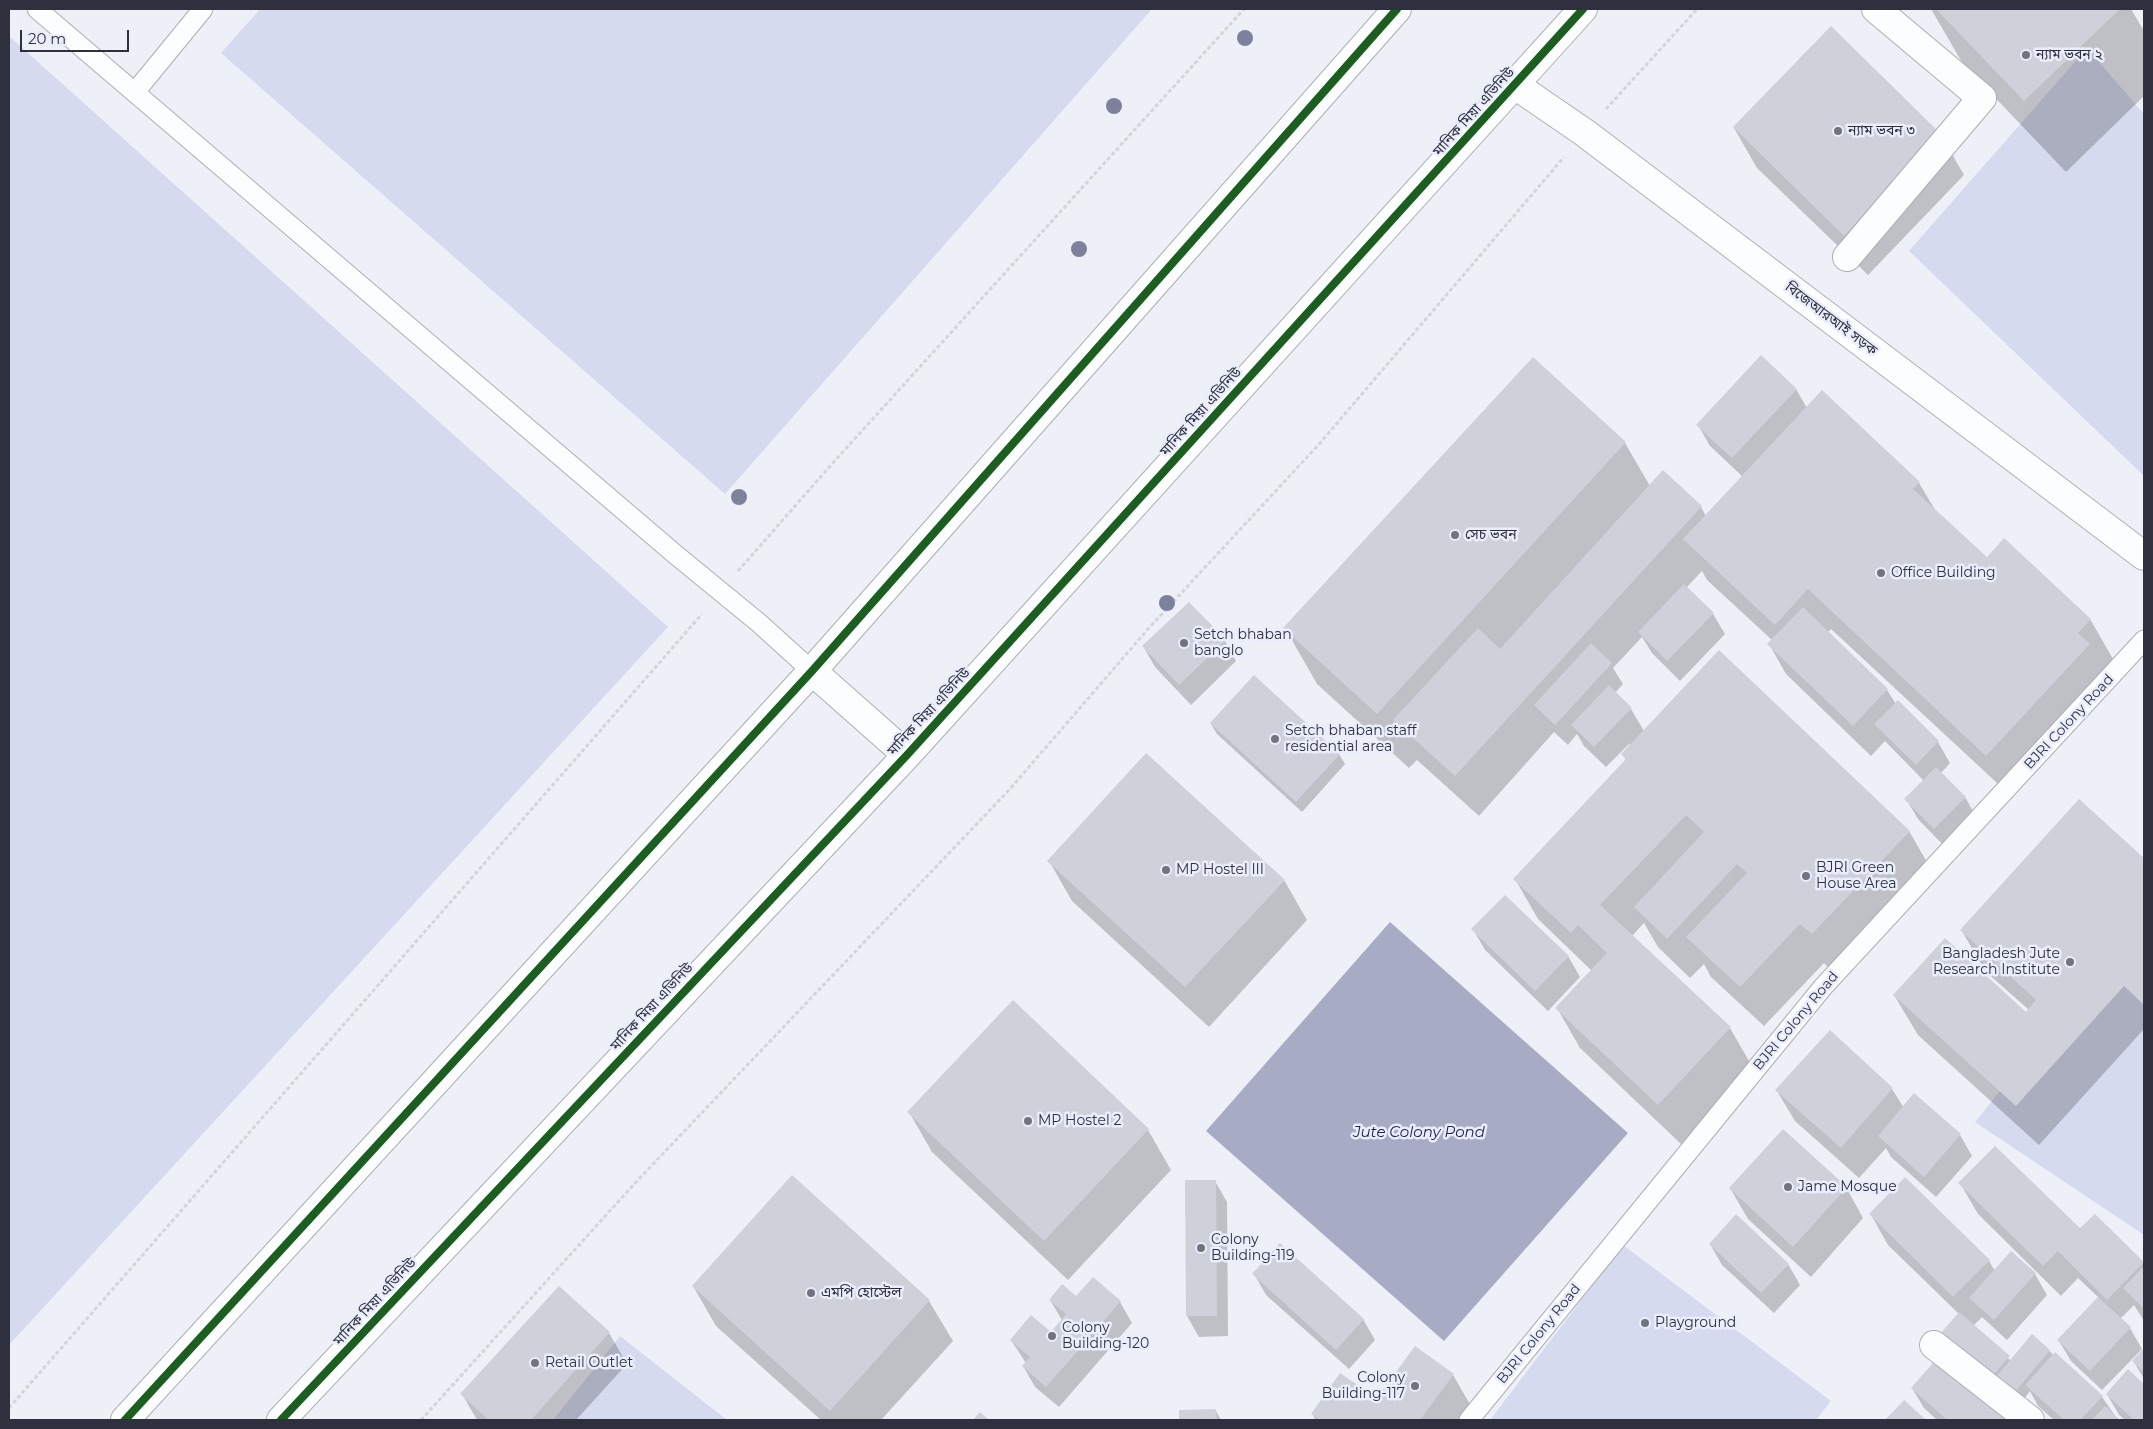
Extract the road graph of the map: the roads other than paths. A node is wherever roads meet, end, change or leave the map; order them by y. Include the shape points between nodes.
1 (37, 9) edge
2 (203, 9) edge
3 (1397, 9) edge
4 (1583, 9) edge
5 (1876, 9) edge
6 (1515, 85) junction
7 (134, 92) junction
8 (1847, 257) dead end
9 (2144, 556) edge
10 (2144, 640) edge
11 (812, 671) junction
12 (907, 755) junction
13 (1934, 1345) dead end
14 (125, 1420) edge
15 (281, 1420) edge
16 (1469, 1420) edge
17 (2030, 1420) edge

1 - 7 lane
2 - 7 lane
3 - 11 main road
4 - 6 main road, মানিক মিয়া এভিনিউ
5 - 8 main road via 1982,98
6 - 9 main road, বিজেআরআই সড়ক via 1585,133
6 - 12 main road, মানিক মিয়া এভিনিউ
7 - 11 lane via 760,622
10 - 16 lane, BJRI Colony Road via 1822,987
11 - 12 main road
11 - 14 main road
12 - 15 main road, মানিক মিয়া এভিনিউ
13 - 17 main road

